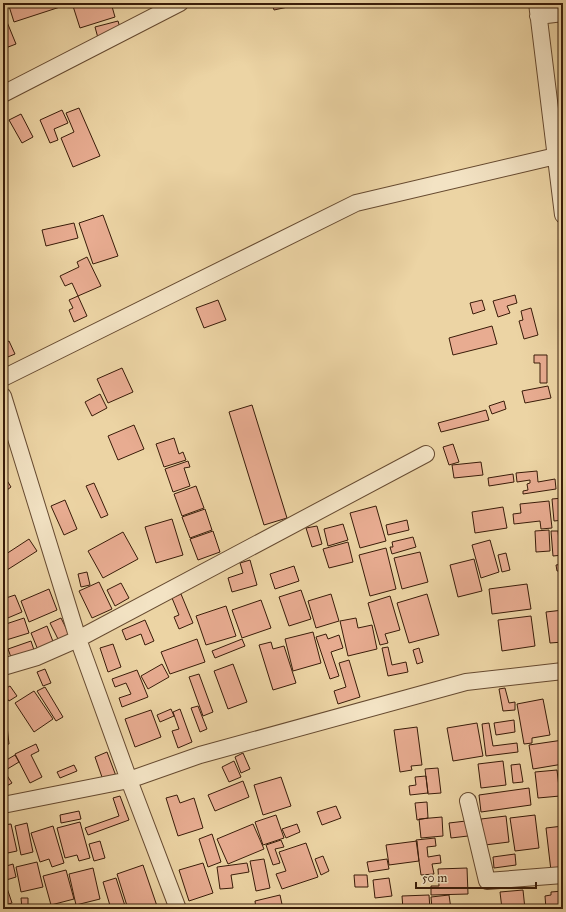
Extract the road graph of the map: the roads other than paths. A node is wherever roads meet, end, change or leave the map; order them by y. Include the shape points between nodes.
1 (180, 3) edge
2 (538, 10) edge
3 (563, 13) edge
4 (3, 94) edge
5 (559, 155) edge
6 (563, 215) edge
7 (3, 378) edge
8 (3, 396) edge
9 (426, 454) dead end
10 (78, 640) junction
11 (3, 667) edge
12 (563, 671) edge
13 (129, 780) junction
14 (468, 801) dead end
15 (3, 805) edge
16 (563, 875) edge
17 (178, 909) edge

1 - 4 street
2 - 3 street
2 - 5 street
5 - 6 street
5 - 7 street via 356,203
8 - 10 street
9 - 10 street
10 - 11 street via 37,657
10 - 13 street
12 - 13 street via 466,682 200,754
13 - 15 street
13 - 17 street
14 - 16 street via 487,881

